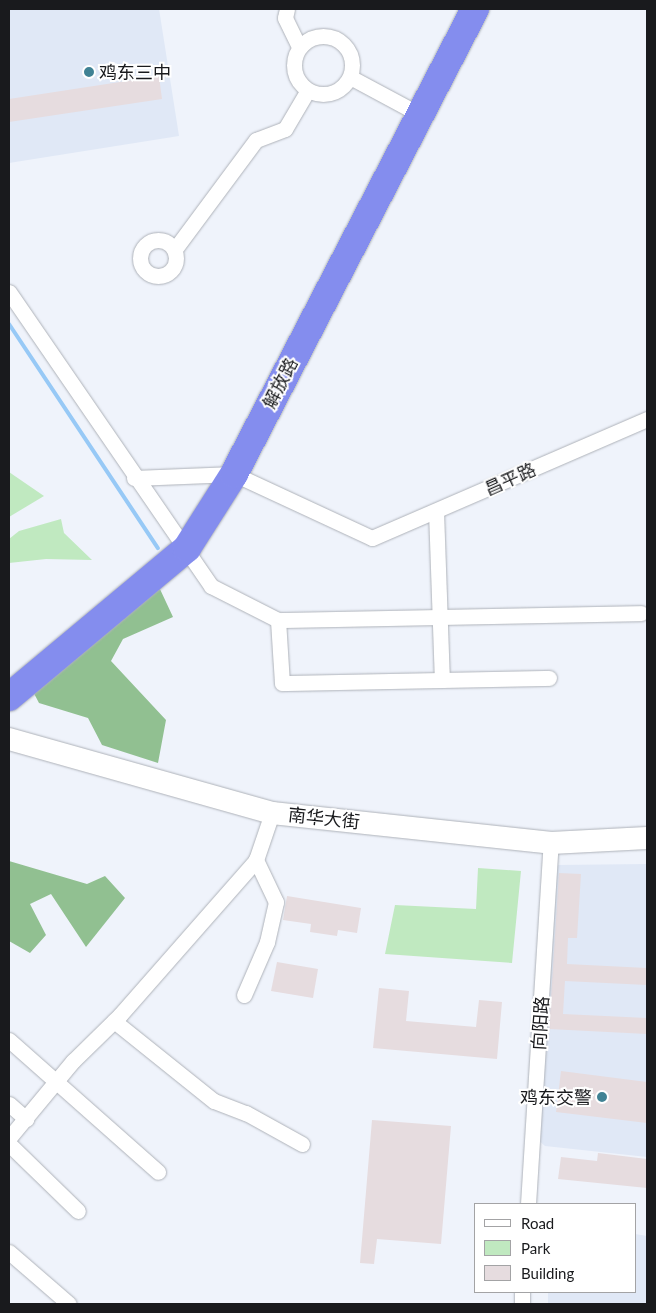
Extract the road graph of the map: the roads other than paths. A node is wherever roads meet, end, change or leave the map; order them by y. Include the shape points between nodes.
1 (287, 9) edge
2 (475, 9) edge
3 (299, 47) junction
4 (350, 77) junction
5 (308, 90) junction
6 (419, 114) junction
7 (174, 249) dead end
8 (9, 292) edge
9 (647, 418) edge
10 (234, 474) junction
11 (134, 478) junction
12 (436, 511) junction
13 (187, 548) junction
14 (641, 613) dead end
15 (441, 617) junction
16 (278, 620) junction
17 (549, 678) dead end
18 (442, 680) junction
19 (9, 697) edge
20 (9, 739) edge
21 (272, 813) junction
22 (647, 838) edge
23 (551, 843) junction
24 (256, 860) junction
25 (244, 995) dead end
26 (114, 1021) junction
27 (9, 1040) edge
28 (56, 1083) junction
29 (9, 1104) edge
30 (26, 1119) junction
31 (9, 1138) edge
32 (9, 1144) edge
33 (302, 1144) dead end
34 (158, 1172) dead end
35 (528, 1203) edge
36 (78, 1211) dead end
37 (9, 1252) edge
38 (69, 1304) edge

1 - 3 street via 285,18
2 - 6 highway, 解放路
3 - 4 street via 315,36 325,35 342,42 352,59
3 - 5 street via 295,56 295,75
4 - 5 street via 336,91 327,94
4 - 6 street
5 - 7 street via 285,129 256,140
6 - 10 highway, 解放路
8 - 11 street
9 - 12 street, 昌平路
10 - 11 street
10 - 12 street, 昌平路 via 372,538
10 - 13 highway, 解放路
11 - 13 street
12 - 15 street
13 - 16 street via 210,586
13 - 19 highway, 解放路
14 - 15 street
15 - 16 street
15 - 18 street
16 - 18 street via 282,683
17 - 18 street
20 - 21 main road, 南华大街
21 - 23 main road, 南华大街
21 - 24 street
22 - 23 main road, 南华大街
23 - 35 street, 向阳路
24 - 25 street via 276,902 267,942
24 - 26 street
26 - 28 street
26 - 33 street via 214,1101 246,1113
27 - 28 street
28 - 30 street
28 - 34 street
29 - 30 street
30 - 31 street
32 - 36 street
37 - 38 street

